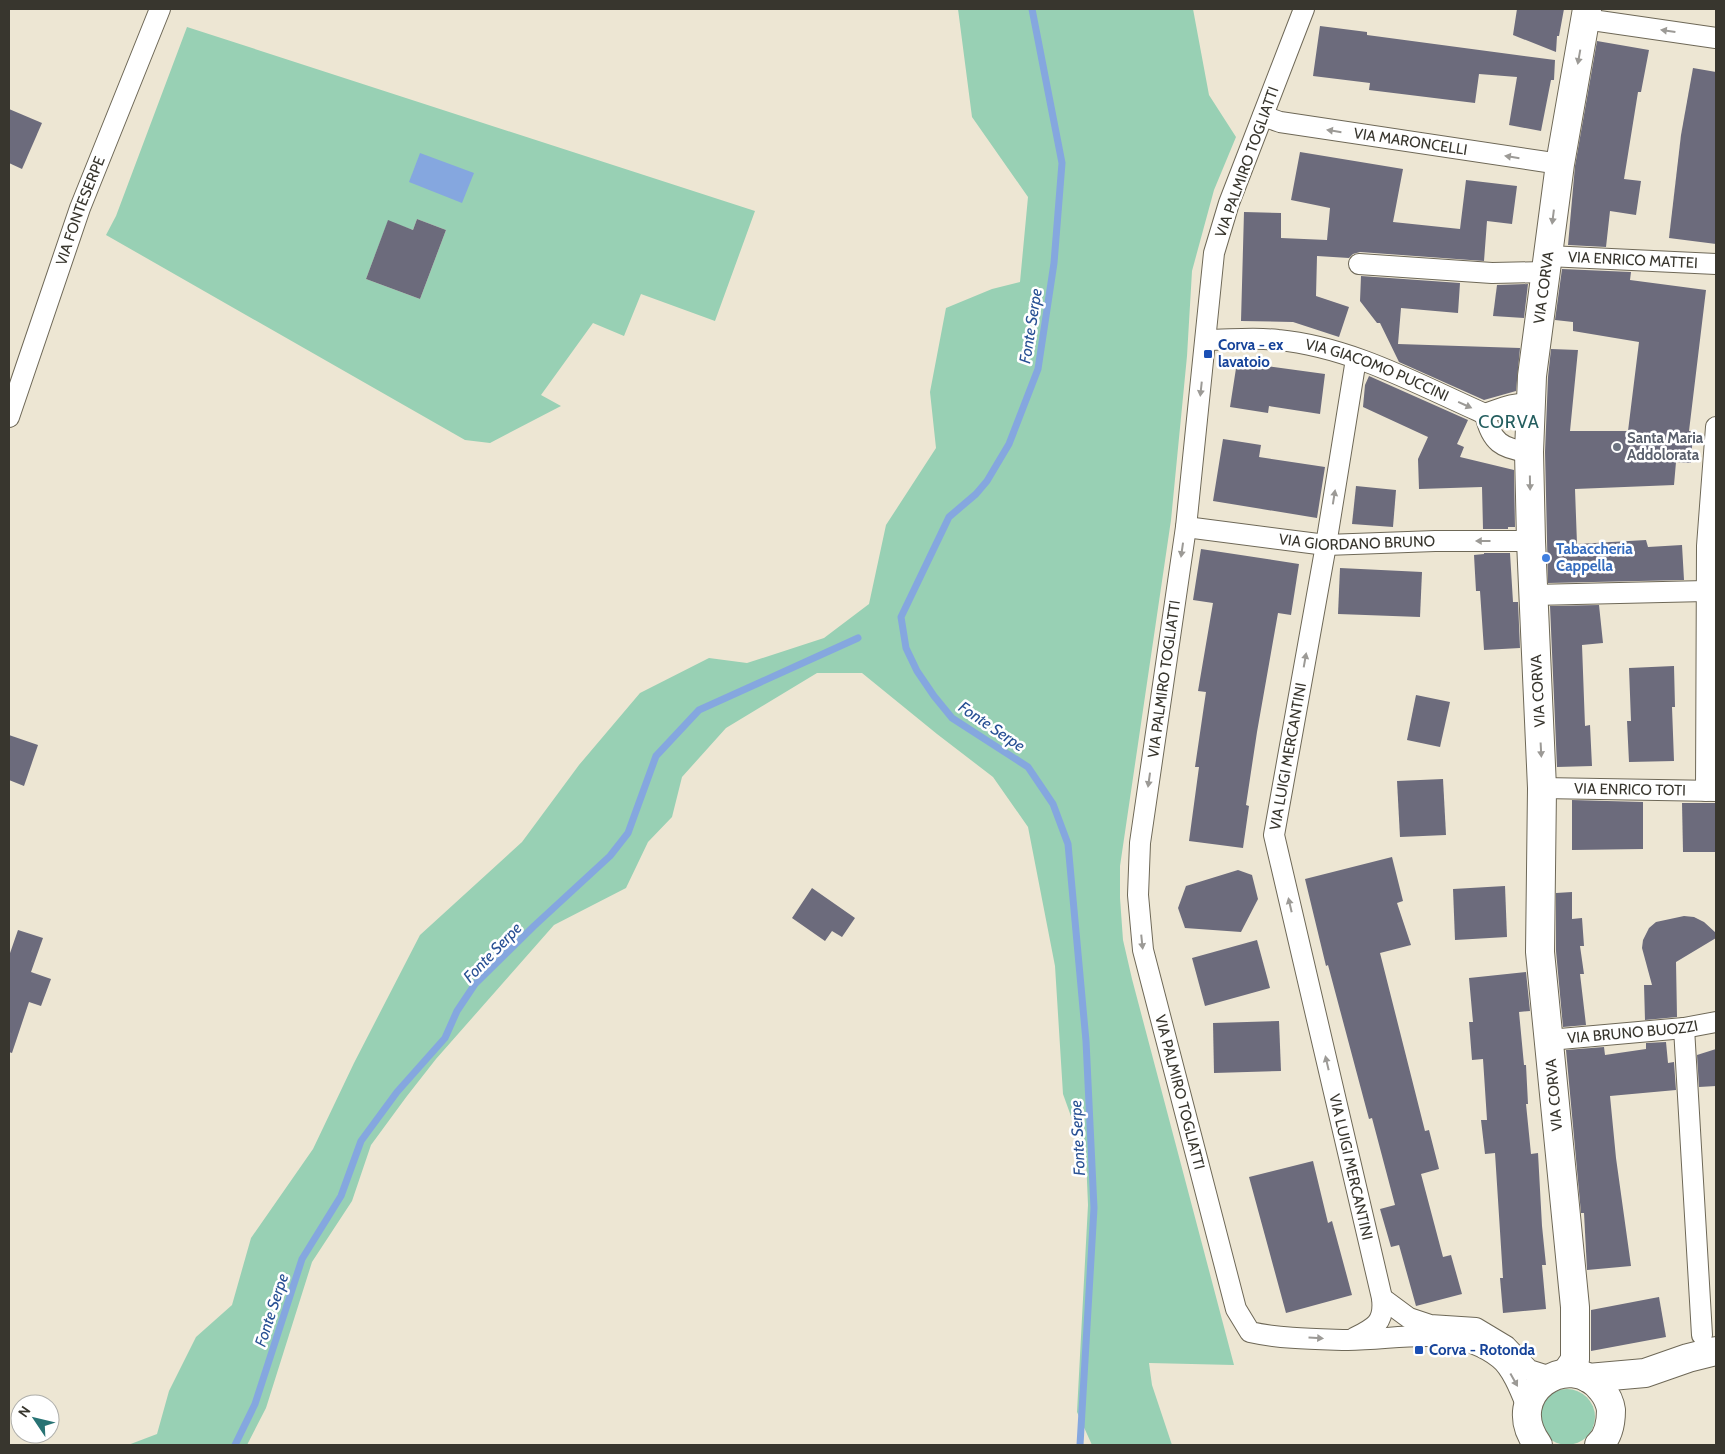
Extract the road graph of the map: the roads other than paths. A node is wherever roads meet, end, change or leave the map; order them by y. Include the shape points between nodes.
1 (160, 9) edge
2 (1304, 9) edge
3 (1586, 14) edge
4 (1716, 38) edge
5 (1263, 116) junction
6 (1560, 164) junction
7 (1359, 264) dead end
8 (1547, 264) junction
9 (1716, 264) edge
10 (1206, 340) junction
11 (1356, 358) junction
12 (1530, 404) junction
13 (1485, 414) junction
14 (9, 417) edge
15 (1716, 427) edge
16 (1529, 452) junction
17 (1186, 527) junction
18 (1531, 541) junction
19 (1326, 545) junction
20 (1706, 592) junction
21 (1533, 594) junction
22 (1542, 788) junction
23 (1711, 791) edge
24 (1716, 1022) edge
25 (1684, 1028) junction
26 (1549, 1040) junction
27 (1382, 1298) junction
28 (1350, 1340) junction
29 (1709, 1343) edge
30 (1646, 1373) junction
31 (1568, 1376) junction
32 (1610, 1406) junction
33 (1527, 1407) junction
34 (1538, 1445) edge
35 (1599, 1445) edge

1 - 14 street, VIA FONTESERPE via 80,208
2 - 5 street, VIA PALMIRO TOGLIATTI
4 -> 3 street
3 -> 6 street, VIA CORVA
6 -> 5 street, VIA MARONCELLI via 1280,122
5 - 10 street, VIA PALMIRO TOGLIATTI via 1229,203 1214,253
6 -> 8 street, VIA CORVA
7 - 8 street, VIA ENRICO MATTEI via 1492,273
8 - 9 street, VIA ENRICO MATTEI
8 - 12 street, VIA CORVA
10 - 11 street, VIA GIACOMO PUCCINI via 1277,340
10 -> 17 street, VIA PALMIRO TOGLIATTI
11 -> 13 street, VIA GIACOMO PUCCINI via 1390,370
19 -> 11 street, VIA LUIGI MERCANTINI
12 - 13 street via 1507,406
12 - 16 street, VIA CORVA
13 - 16 street via 1492,436 1500,444
15 - 20 street
16 -> 18 street, VIA CORVA
17 - 19 street, VIA GIORDANO BRUNO
17 -> 28 street, VIA PALMIRO TOGLIATTI via 1140,843 1138,895 1143,950 1236,1309 1250,1332 1268,1336
18 -> 19 street, VIA GIORDANO BRUNO
18 - 21 street, VIA CORVA
27 -> 19 street, VIA LUIGI MERCANTINI via 1274,835
20 - 21 street
20 - 23 street
21 -> 22 street, VIA CORVA
22 - 23 street, VIA ENRICO TOTI
22 - 26 street, VIA CORVA via 1540,952
24 - 25 street, VIA BRUNO BUOZZI
25 - 26 street, VIA BRUNO BUOZZI
25 - 29 street
26 - 31 street, VIA CORVA via 1575,1307 1575,1360
27 - 28 street via 1384,1309 1372,1329
27 - 31 street via 1409,1318 1430,1325 1476,1328 1506,1346 1529,1370
28 -> 33 street via 1422,1335 1456,1337 1478,1345 1501,1359 1516,1380
29 - 30 street via 1688,1358
30 - 31 street
30 - 32 street
31 - 32 street via 1598,1385
31 - 33 street via 1540,1384
32 - 35 street via 1608,1432
33 - 34 street via 1526,1421

